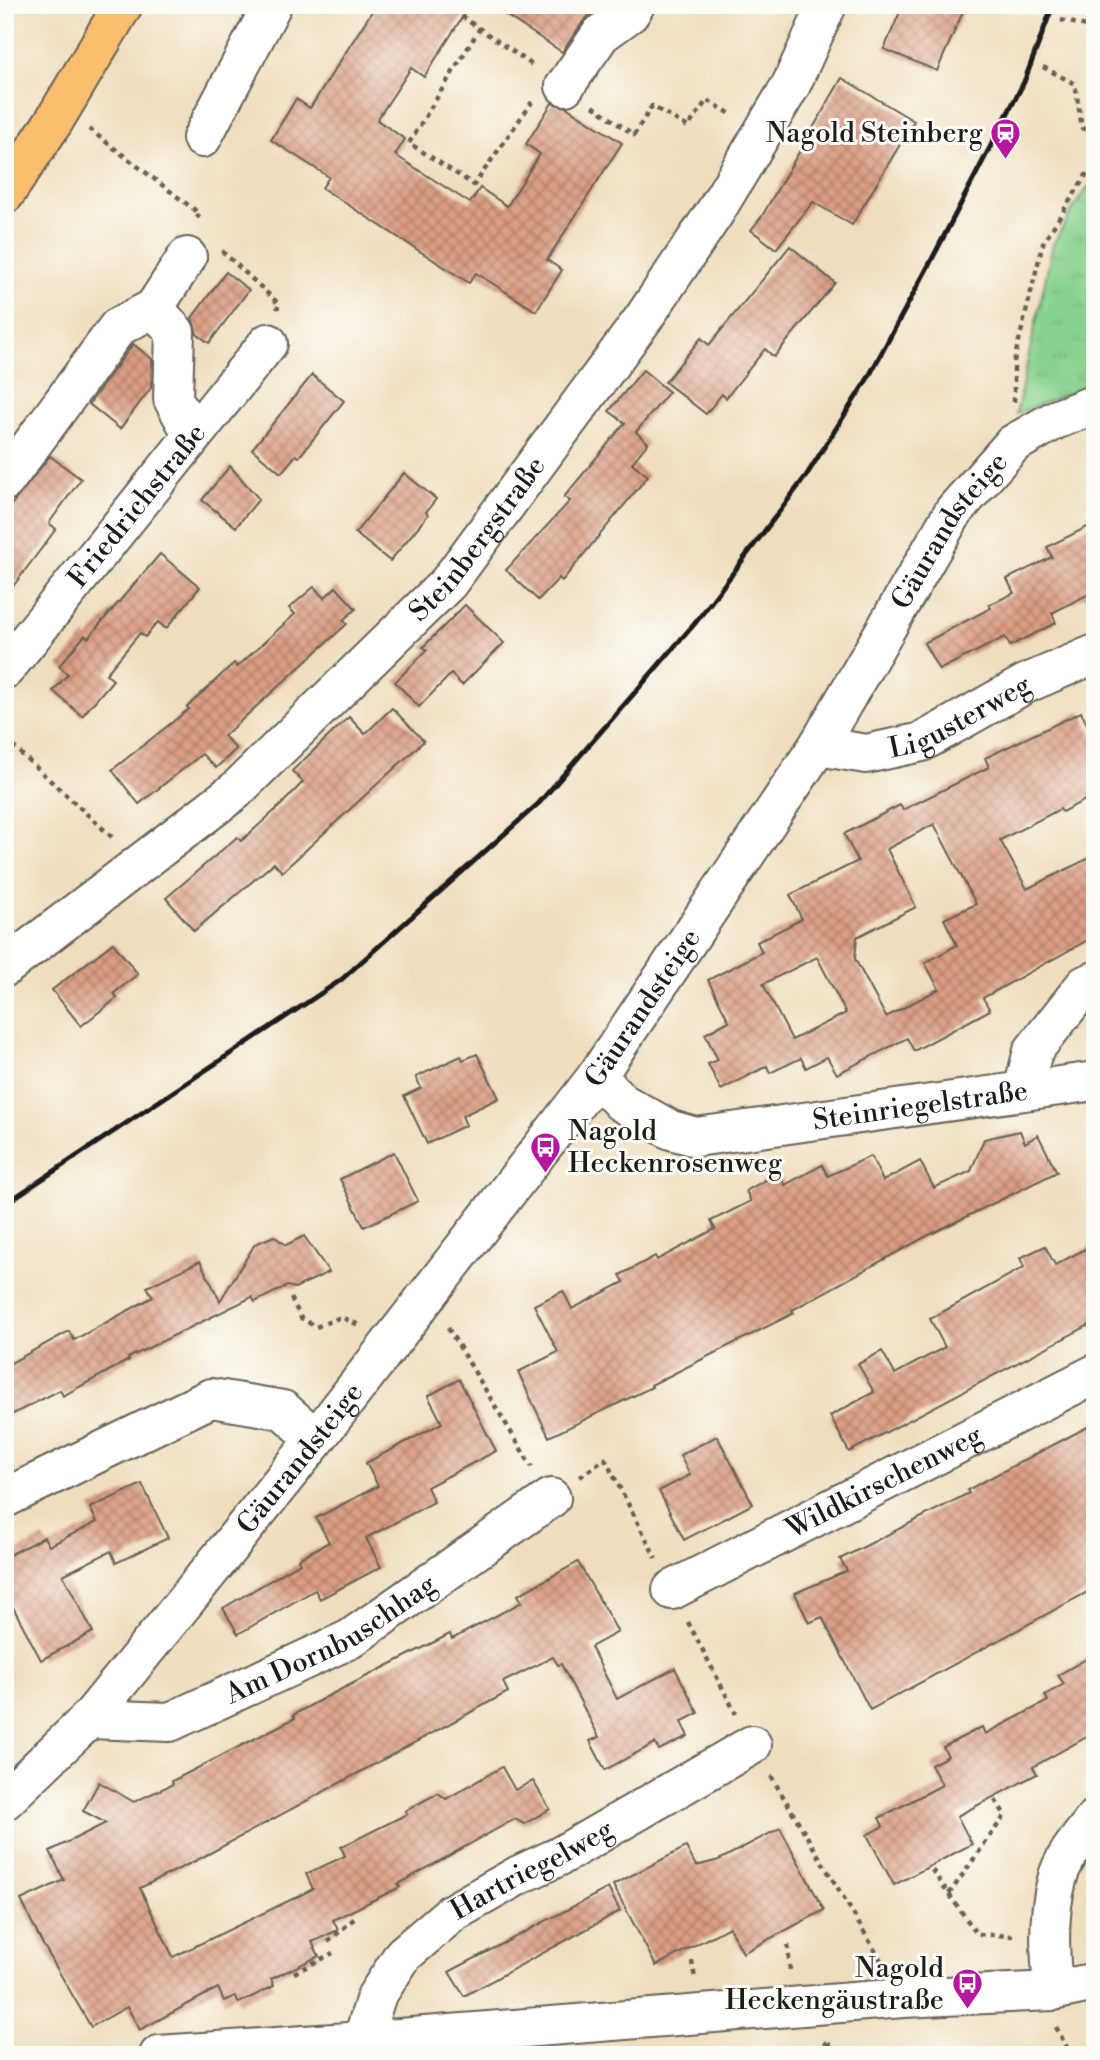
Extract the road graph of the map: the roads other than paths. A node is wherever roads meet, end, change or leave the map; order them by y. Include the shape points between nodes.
1 (122, 5) edge
2 (272, 5) edge
3 (635, 5) edge
4 (827, 5) edge
5 (550, 92) road end
6 (202, 138) dead end
7 (5, 194) edge
8 (187, 257) dead end
9 (154, 308) junction
10 (268, 343) dead end
11 (1095, 404) edge
12 (193, 435) junction
13 (5, 481) edge
14 (1095, 654) edge
15 (5, 669) edge
16 (818, 746) junction
17 (5, 967) edge
18 (1095, 981) edge
19 (597, 1076) junction
20 (1095, 1081) edge
21 (1023, 1090) junction
22 (1095, 1374) edge
23 (316, 1439) junction
24 (5, 1498) edge
25 (551, 1498) road end
26 (672, 1590) dead end
27 (89, 1719) junction
28 (752, 1745) road end
29 (5, 1800) edge
30 (1095, 1819) edge
31 (1095, 1982) edge
32 (1053, 1991) junction
33 (360, 2048) edge
34 (159, 2055) edge

1 - 7 main road
2 - 6 street
3 - 5 street via 601,34
4 - 17 street, Steinbergstraße via 791,85 715,212 643,319 448,583 235,791
8 - 9 street
9 - 12 street via 175,332 173,399
9 - 13 street via 118,327
10 - 12 street, Friedrichstraße
11 - 16 street, Gäurandsteige via 1013,444 954,510
12 - 15 street, Friedrichstraße
14 - 16 street, Ligusterweg via 1025,684 922,741 866,754
16 - 19 street, Gäurandsteige
18 - 21 street via 1085,985 1033,1051
19 - 21 street, Steinriegelstraße via 621,1102 671,1130 696,1137
19 - 23 street, Gäurandsteige
20 - 21 street, Steinriegelstraße
22 - 26 street, Wildkirschenweg
23 - 24 street via 283,1410 211,1398
23 - 27 street, Gäurandsteige
25 - 27 street, Am Dornbuschhag via 350,1639 170,1722
27 - 29 street, Gäurandsteige
28 - 33 street, Hartriegelweg via 452,1913 403,1955 376,1997
30 - 32 street via 1057,1878 1049,1937
31 - 32 street
32 - 33 street via 903,1998
33 - 34 street

